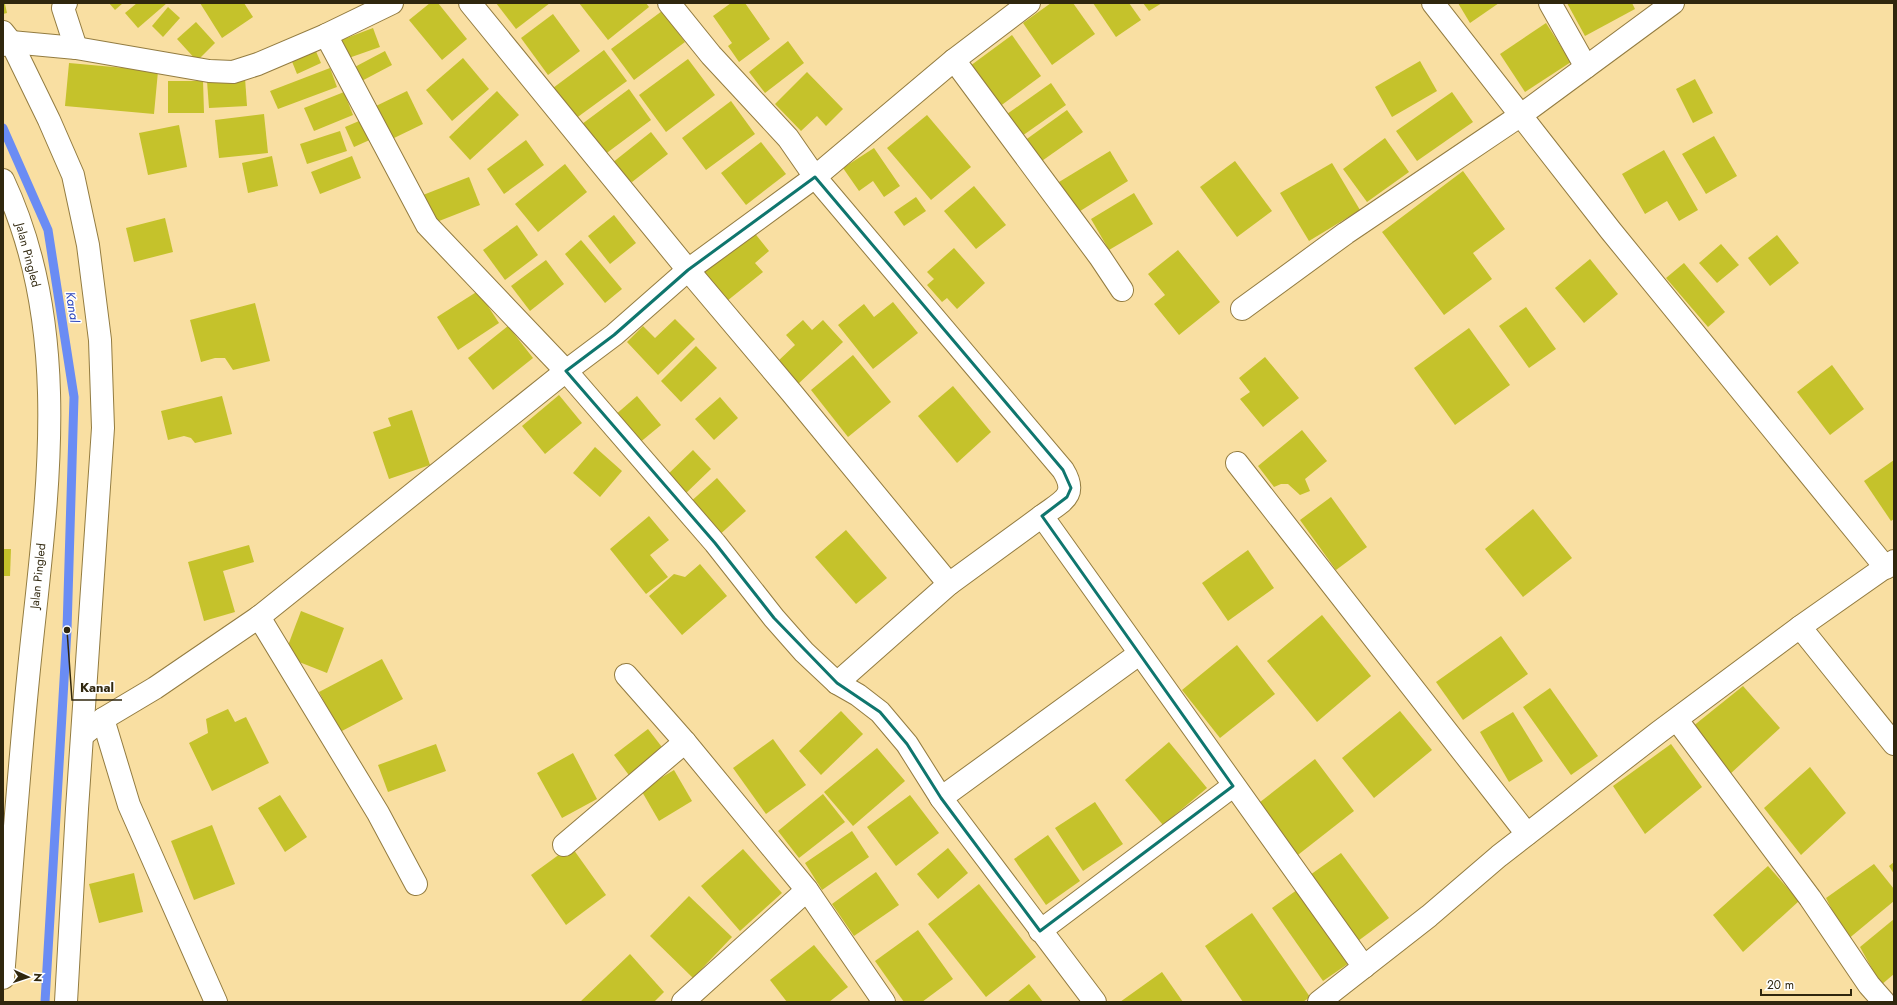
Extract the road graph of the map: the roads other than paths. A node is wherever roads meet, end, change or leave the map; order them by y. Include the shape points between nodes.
1 (66, 3) edge
2 (392, 3) edge
3 (470, 3) edge
4 (669, 3) edge
5 (1029, 3) edge
6 (1433, 3) edge
7 (1550, 3) edge
8 (1673, 3) edge
9 (326, 35) junction
10 (6, 40) edge
11 (76, 48) junction
12 (954, 60) junction
13 (1586, 67) junction
14 (1521, 115) junction
15 (815, 177) junction
16 (3, 180) edge
17 (688, 270) junction
18 (1122, 290) dead end
19 (1242, 308) dead end
20 (566, 371) junction
21 (1237, 463) dead end
22 (1042, 516) junction
23 (1890, 564) edge
24 (949, 584) junction
25 (259, 617) junction
26 (1800, 627) junction
27 (1139, 654) junction
28 (626, 675) dead end
29 (837, 683) junction
30 (103, 719) junction
31 (1677, 720) junction
32 (82, 735) junction
33 (685, 742) junction
34 (1894, 744) edge
35 (1233, 786) junction
36 (941, 798) junction
37 (1527, 834) junction
38 (564, 845) dead end
39 (416, 884) dead end
40 (807, 890) junction
41 (1040, 931) junction
42 (1364, 968) junction
43 (3, 978) edge
44 (66, 1002) edge
45 (216, 1002) edge
46 (683, 1002) edge
47 (884, 1002) edge
48 (1095, 1002) edge
49 (1319, 1002) edge
50 (1884, 1002) edge

1 - 11 street via 63,8
2 - 9 street
3 - 17 street
4 - 15 street via 711,55 788,138
5 - 12 street
6 - 14 street
7 - 13 street
8 - 13 street
9 - 11 street via 233,72 209,71
9 - 20 street via 426,225
10 - 11 street
10 - 32 street via 49,120 73,175 88,244 100,340 103,428
12 - 15 street
12 - 18 street
13 - 14 street
14 - 19 street via 1346,233
14 - 23 street via 1611,231
15 - 17 street
15 - 22 street via 1063,470 1071,488 1067,497
16 - 43 street, Jalan Pingled via 26,241 40,298 48,358 50,419 48,485 25,706
17 - 20 street via 614,335
17 - 24 street
20 - 25 street
20 - 29 street via 715,543 774,618 804,652
21 - 37 street
22 - 24 street
22 - 27 street
23 - 26 street
24 - 29 street
25 - 30 street via 155,688
25 - 39 street via 378,813
26 - 31 street
26 - 34 street
27 - 35 street
27 - 36 street
28 - 33 street
29 - 36 street via 880,712 907,744
30 - 32 street
30 - 45 street via 129,805
31 - 37 street
31 - 50 street
32 - 44 street
33 - 38 street
33 - 40 street
35 - 41 street
35 - 42 street
36 - 41 street
37 - 42 street
40 - 46 street
40 - 47 street
41 - 48 street
42 - 49 street

